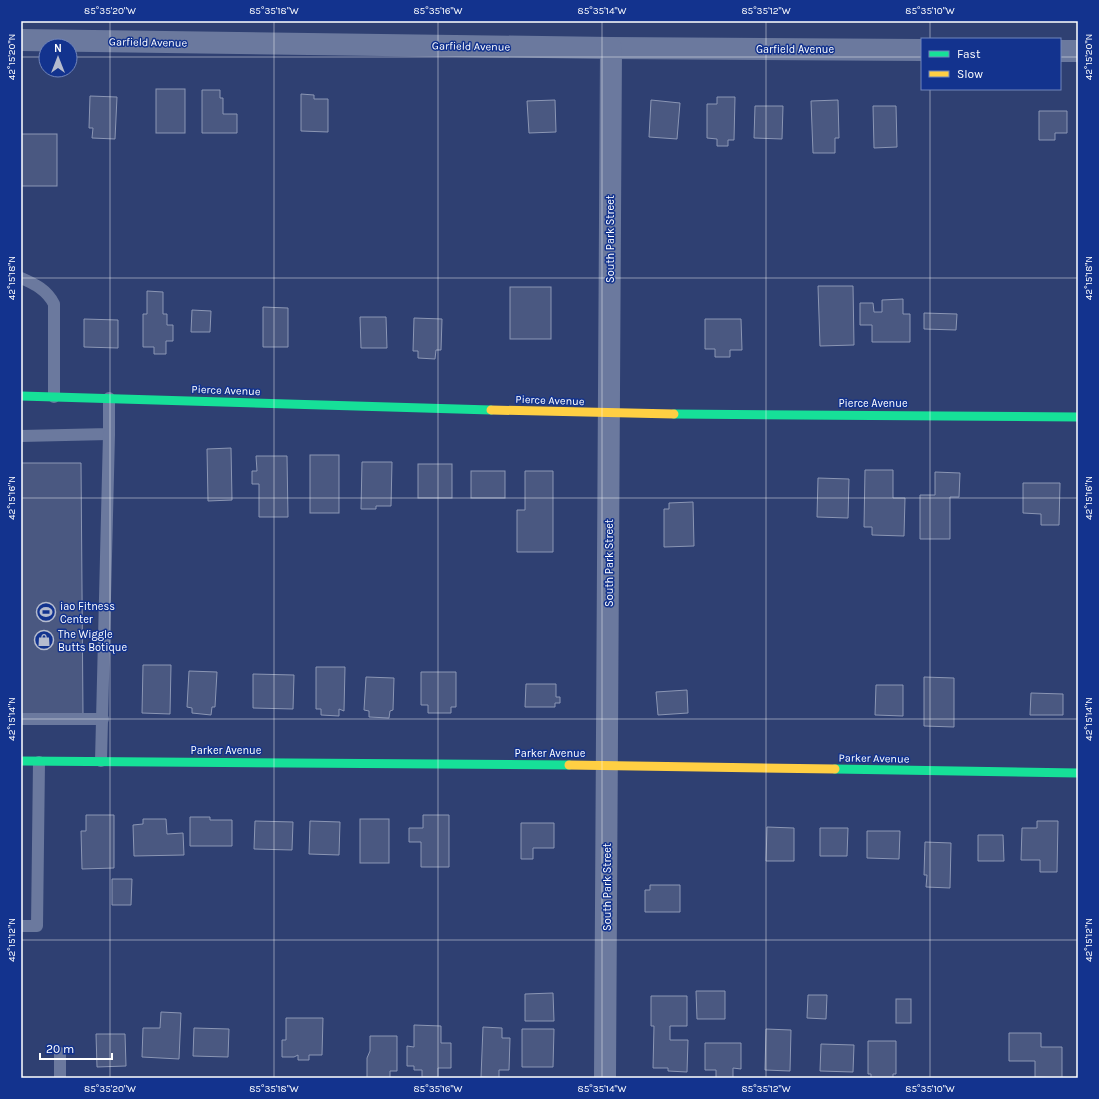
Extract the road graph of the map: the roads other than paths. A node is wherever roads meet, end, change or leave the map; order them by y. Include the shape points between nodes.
1 (21, 40) edge
2 (611, 48) junction
3 (921, 50) edge
4 (1061, 51) edge
5 (1078, 51) edge
6 (21, 278) edge
7 (21, 396) edge
8 (54, 397) junction
9 (109, 398) junction
10 (610, 414) junction
11 (1078, 417) edge
12 (109, 434) junction
13 (21, 436) edge
14 (21, 719) edge
15 (103, 719) junction
16 (21, 761) edge
17 (39, 762) junction
18 (101, 762) junction
19 (607, 765) junction
20 (1078, 773) edge
21 (21, 926) edge
22 (60, 1053) dead end
23 (60, 1078) edge
24 (605, 1078) edge

1 - 2 street, Garfield Avenue
2 - 3 street, Garfield Avenue
2 - 10 street, South Park Street
4 - 5 street
6 - 8 lane via 40,288 50,296 54,304
7 - 8 street, Pierce Avenue
8 - 9 street, Pierce Avenue
9 - 10 street, Pierce Avenue
9 - 12 lane
10 - 11 street, Pierce Avenue
10 - 19 street, South Park Street
12 - 13 lane
12 - 15 lane
14 - 15 lane
15 - 18 lane
16 - 17 street, Parker Avenue
17 - 18 street, Parker Avenue
17 - 21 lane via 37,926
18 - 19 street, Parker Avenue
19 - 20 street, Parker Avenue
19 - 24 street, South Park Street
22 - 23 lane

